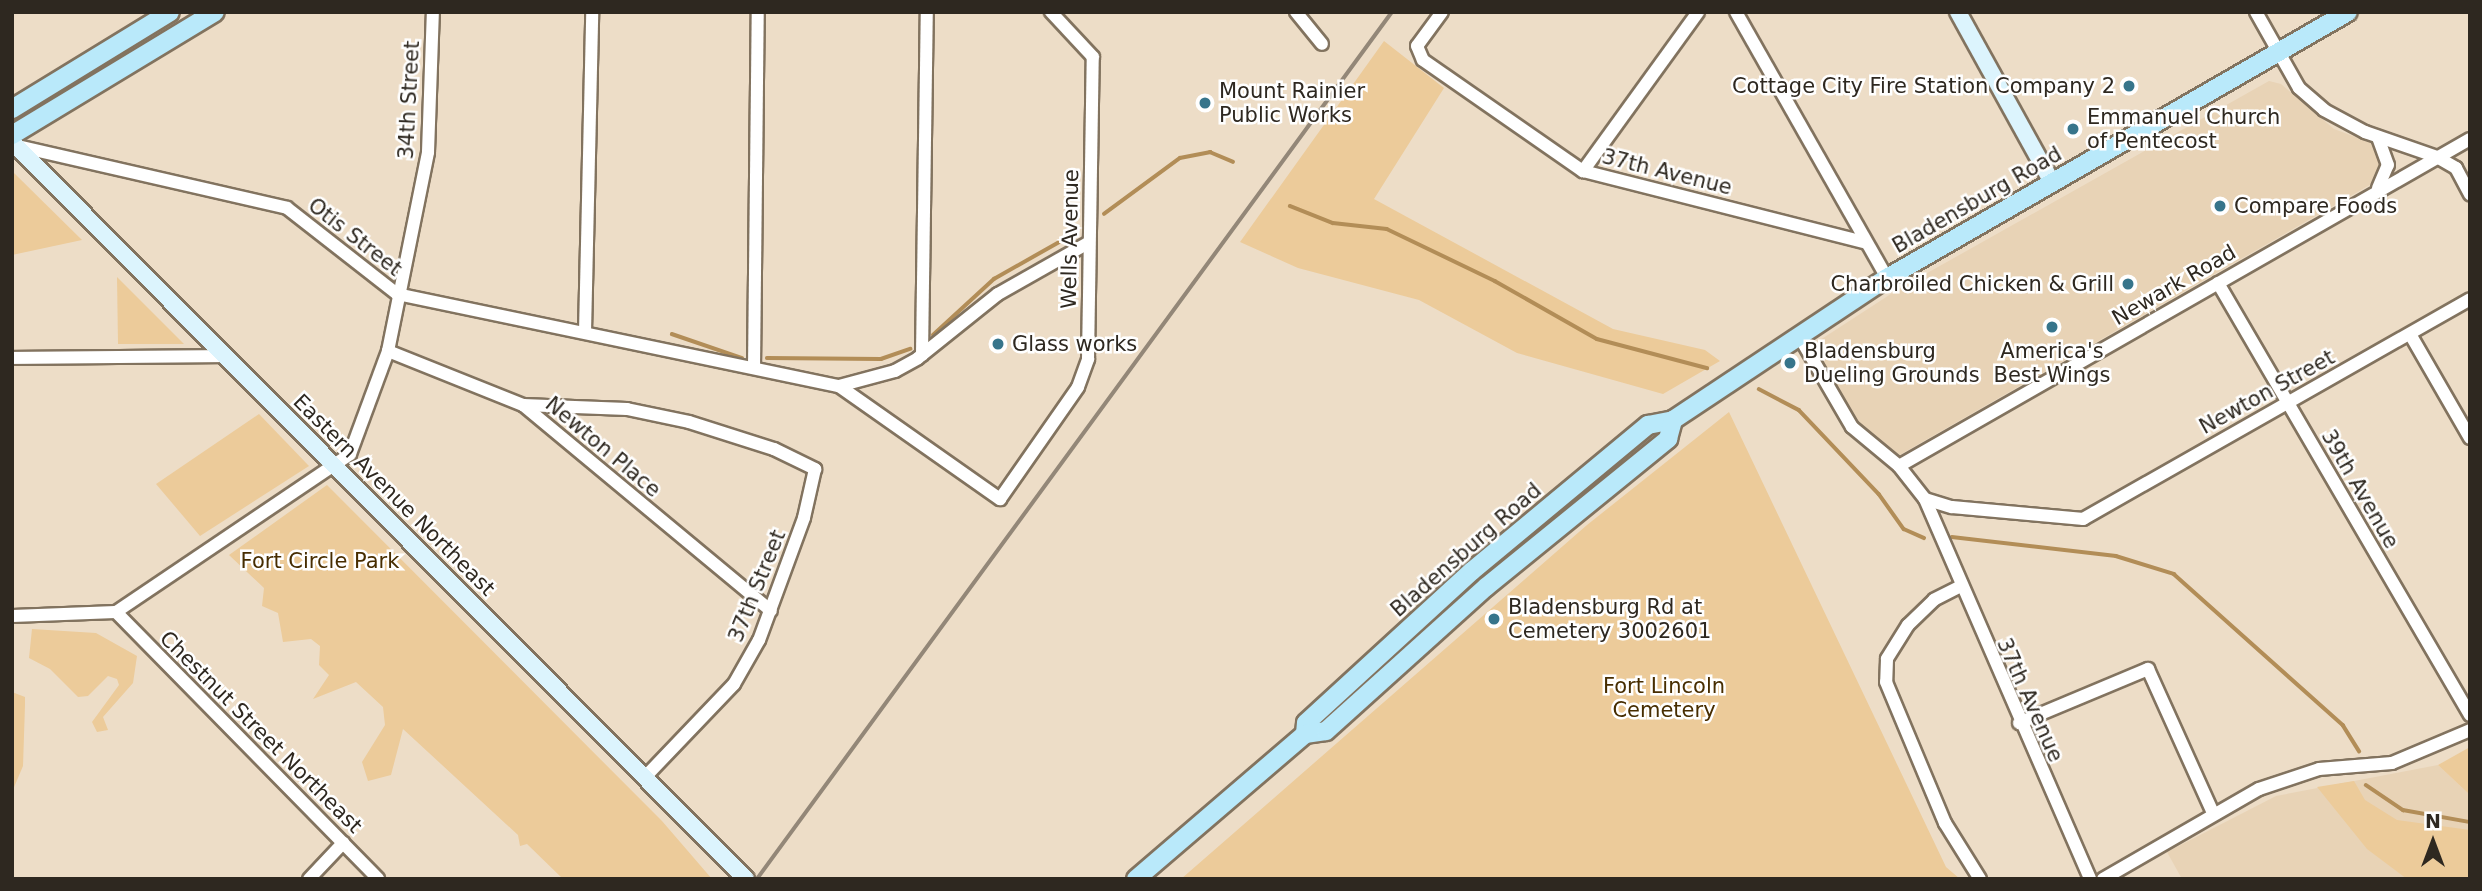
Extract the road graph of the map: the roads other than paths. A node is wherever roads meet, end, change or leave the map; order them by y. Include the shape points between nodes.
1 (170, 12) edge
2 (215, 12) edge
3 (433, 12) edge
4 (592, 12) edge
5 (758, 12) edge
6 (927, 12) edge
7 (1051, 12) edge
8 (1297, 12) edge
9 (1442, 12) edge
10 (1698, 12) edge
11 (1736, 12) edge
12 (1958, 12) edge
13 (2256, 12) edge
14 (2348, 12) edge
15 (1322, 44) dead end
16 (2278, 52) junction
17 (12, 109) edge
18 (2378, 137) junction
19 (2470, 139) edge
20 (14, 141) edge
21 (2437, 157) junction
22 (1583, 171) junction
23 (2052, 182) junction
24 (2375, 192) junction
25 (2470, 194) edge
26 (1864, 242) junction
27 (1087, 243) junction
28 (1887, 278) junction
29 (2218, 283) junction
30 (397, 294) junction
31 (2470, 299) edge
32 (585, 332) junction
33 (2410, 334) junction
34 (1799, 336) junction
35 (388, 352) junction
36 (922, 355) junction
37 (225, 356) junction
38 (12, 358) edge
39 (754, 368) junction
40 (839, 386) junction
41 (2287, 403) junction
42 (523, 405) junction
43 (2470, 439) edge
44 (333, 464) junction
45 (1899, 466) junction
46 (1925, 499) junction
47 (1959, 587) junction
48 (771, 611) junction
49 (116, 612) junction
50 (12, 616) edge
51 (2470, 715) edge
52 (2019, 723) junction
53 (2470, 730) edge
54 (645, 777) junction
55 (2213, 813) junction
56 (343, 843) junction
57 (309, 879) edge
58 (379, 879) edge
59 (746, 879) edge
60 (1136, 879) edge
61 (1980, 879) edge
62 (2090, 879) edge
63 (2103, 879) edge

1 - 17 main road
2 - 20 main road
3 - 30 street, 34th Street via 428,152
4 - 32 street
5 - 39 street
6 - 36 street
7 - 27 street, Wells Avenue via 1093,57
8 - 15 street
9 - 22 street, 37th Avenue via 1418,46 1423,60
10 - 22 street
11 - 26 street
12 - 23 main road
13 - 16 street
14 - 16 main road, Bladensburg Road
16 - 18 street via 2299,88 2324,110
16 - 23 main road, Bladensburg Road
18 - 21 street
18 - 24 street via 2388,165
19 - 21 street, Newark Road
20 - 30 street, Otis Street via 287,208
20 - 37 main road, Eastern Avenue Northeast
21 - 24 street, Newark Road
21 - 25 street via 2456,168
22 - 26 street, 37th Avenue
23 - 28 main road, Bladensburg Road
24 - 29 street, Newark Road
26 - 28 street
27 - 36 street via 998,293
27 - 40 street, Wells Avenue via 1083,376 1000,499
28 - 34 main road, Bladensburg Road
29 - 41 street, 39th Avenue
29 - 45 street, Newark Road
30 - 32 street, Otis Street
30 - 35 street, 34th Street
31 - 33 street, Newton Street
32 - 39 street, Otis Street
33 - 41 street, Newton Street
33 - 43 street
34 - 45 street, 37th Avenue via 1843,416
34 - 60 main road, Bladensburg Road via 1673,419 1668,439 1486,587 1326,731 1305,734
35 - 42 street, Newton Place
35 - 44 street, 34th Street via 350,454
36 - 40 street via 895,371
37 - 38 street
37 - 44 main road, Eastern Avenue Northeast
39 - 40 street, Otis Street
41 - 46 street, Newton Street via 2083,519 1952,507
41 - 51 street, 39th Avenue
42 - 48 street, Newton Place
42 - 48 street, 37th Street via 640,412 689,422 804,461 815,469 811,495
44 - 49 street, 34th Street
44 - 54 main road, Eastern Avenue Northeast
45 - 46 street, 37th Avenue
46 - 47 street, 37th Avenue
47 - 52 street, 37th Avenue
47 - 61 street via 1934,600 1908,625 1887,659 1886,682 1945,823
48 - 54 street, 37th Street via 734,684
49 - 50 street
49 - 56 street, Chestnut Street Northeast
52 - 55 street via 2148,669
52 - 62 street, 37th Avenue
53 - 55 street via 2392,763 2287,778
54 - 59 main road, Eastern Avenue Northeast
55 - 63 street
56 - 57 street
56 - 58 street, Chestnut Street Northeast

